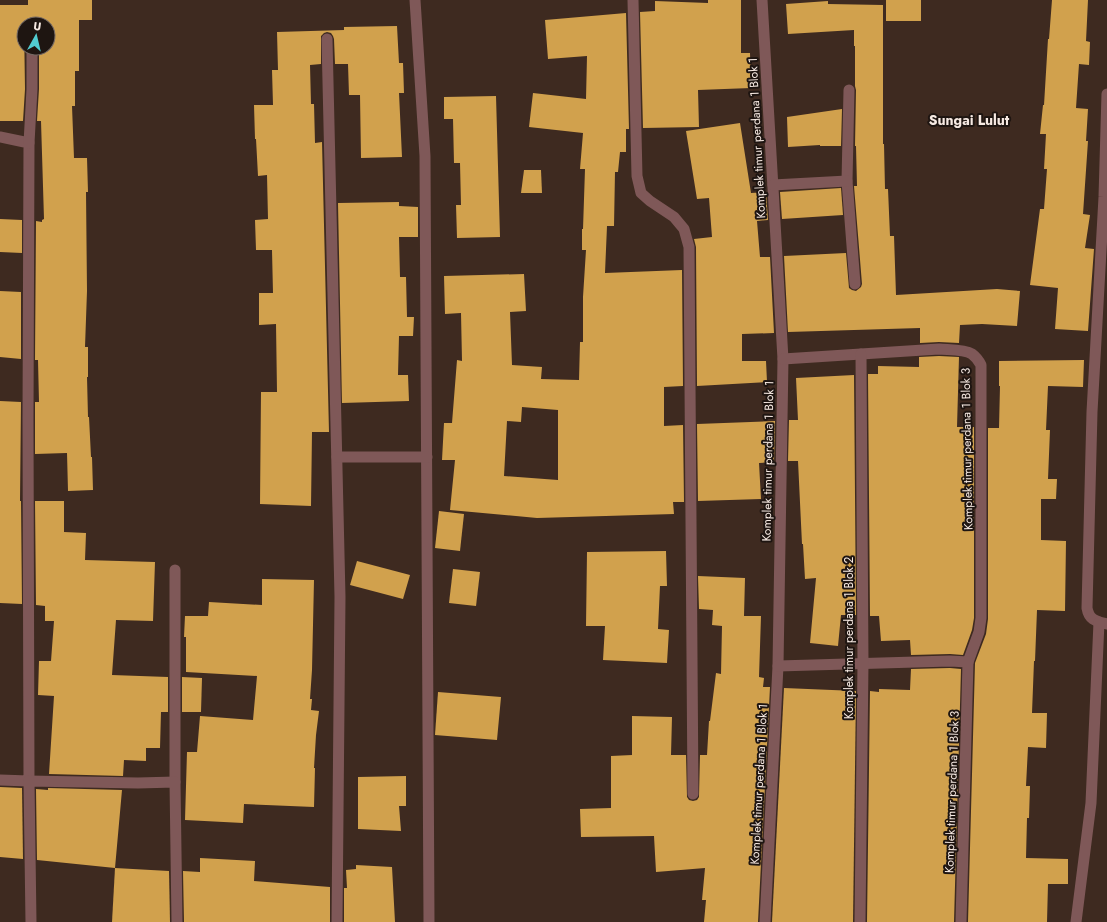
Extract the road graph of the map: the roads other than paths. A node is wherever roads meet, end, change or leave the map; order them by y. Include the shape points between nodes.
1 (415, 0) edge
2 (633, 0) edge
3 (762, 0) edge
4 (327, 39) dead end
5 (32, 56) edge
6 (849, 90) dead end
7 (1107, 94) edge
8 (0, 137) edge
9 (29, 143) junction
10 (847, 181) junction
11 (773, 185) junction
12 (1105, 197) edge
13 (855, 284) dead end
14 (861, 354) junction
15 (783, 359) junction
16 (337, 457) junction
17 (427, 457) junction
18 (175, 570) dead end
19 (1103, 623) edge
20 (968, 662) junction
21 (863, 663) junction
22 (778, 666) junction
23 (0, 780) edge
24 (29, 781) junction
25 (175, 782) junction
26 (693, 794) dead end
27 (31, 922) edge
28 (177, 922) edge
29 (337, 922) edge
30 (429, 922) edge
31 (765, 922) edge
32 (860, 922) edge
33 (961, 922) edge
34 (1076, 922) edge

1 - 17 street via 425,156
2 - 26 street via 637,176 641,193 674,217 684,229 689,247
3 - 11 street, Komplek timur perdana 1 Blok 1
4 - 16 street
5 - 9 street
6 - 10 street
7 - 12 street
8 - 9 street
9 - 24 street
10 - 11 street
10 - 13 street
11 - 15 street, Komplek timur perdana 1 Blok 1
12 - 19 street via 1092,412 1088,608 1091,618
14 - 15 street, Komplek timur perdana 1 Blok 3
14 - 20 street, Komplek timur perdana 1 Blok 3 via 957,350 972,354 981,365 981,618 979,632
14 - 21 street, Komplek timur perdana 1 Blok 2
15 - 22 street, Komplek timur perdana 1 Blok 1
16 - 17 street
16 - 29 street via 340,597
17 - 30 street
18 - 25 street
19 - 34 street via 1091,803
20 - 21 street
20 - 33 street, Komplek timur perdana 1 Blok 3
21 - 22 street
21 - 32 street, Komplek timur perdana 1 Blok 2
22 - 31 street, Komplek timur perdana 1 Blok 1
23 - 24 street
24 - 25 street
24 - 27 street
25 - 28 street

